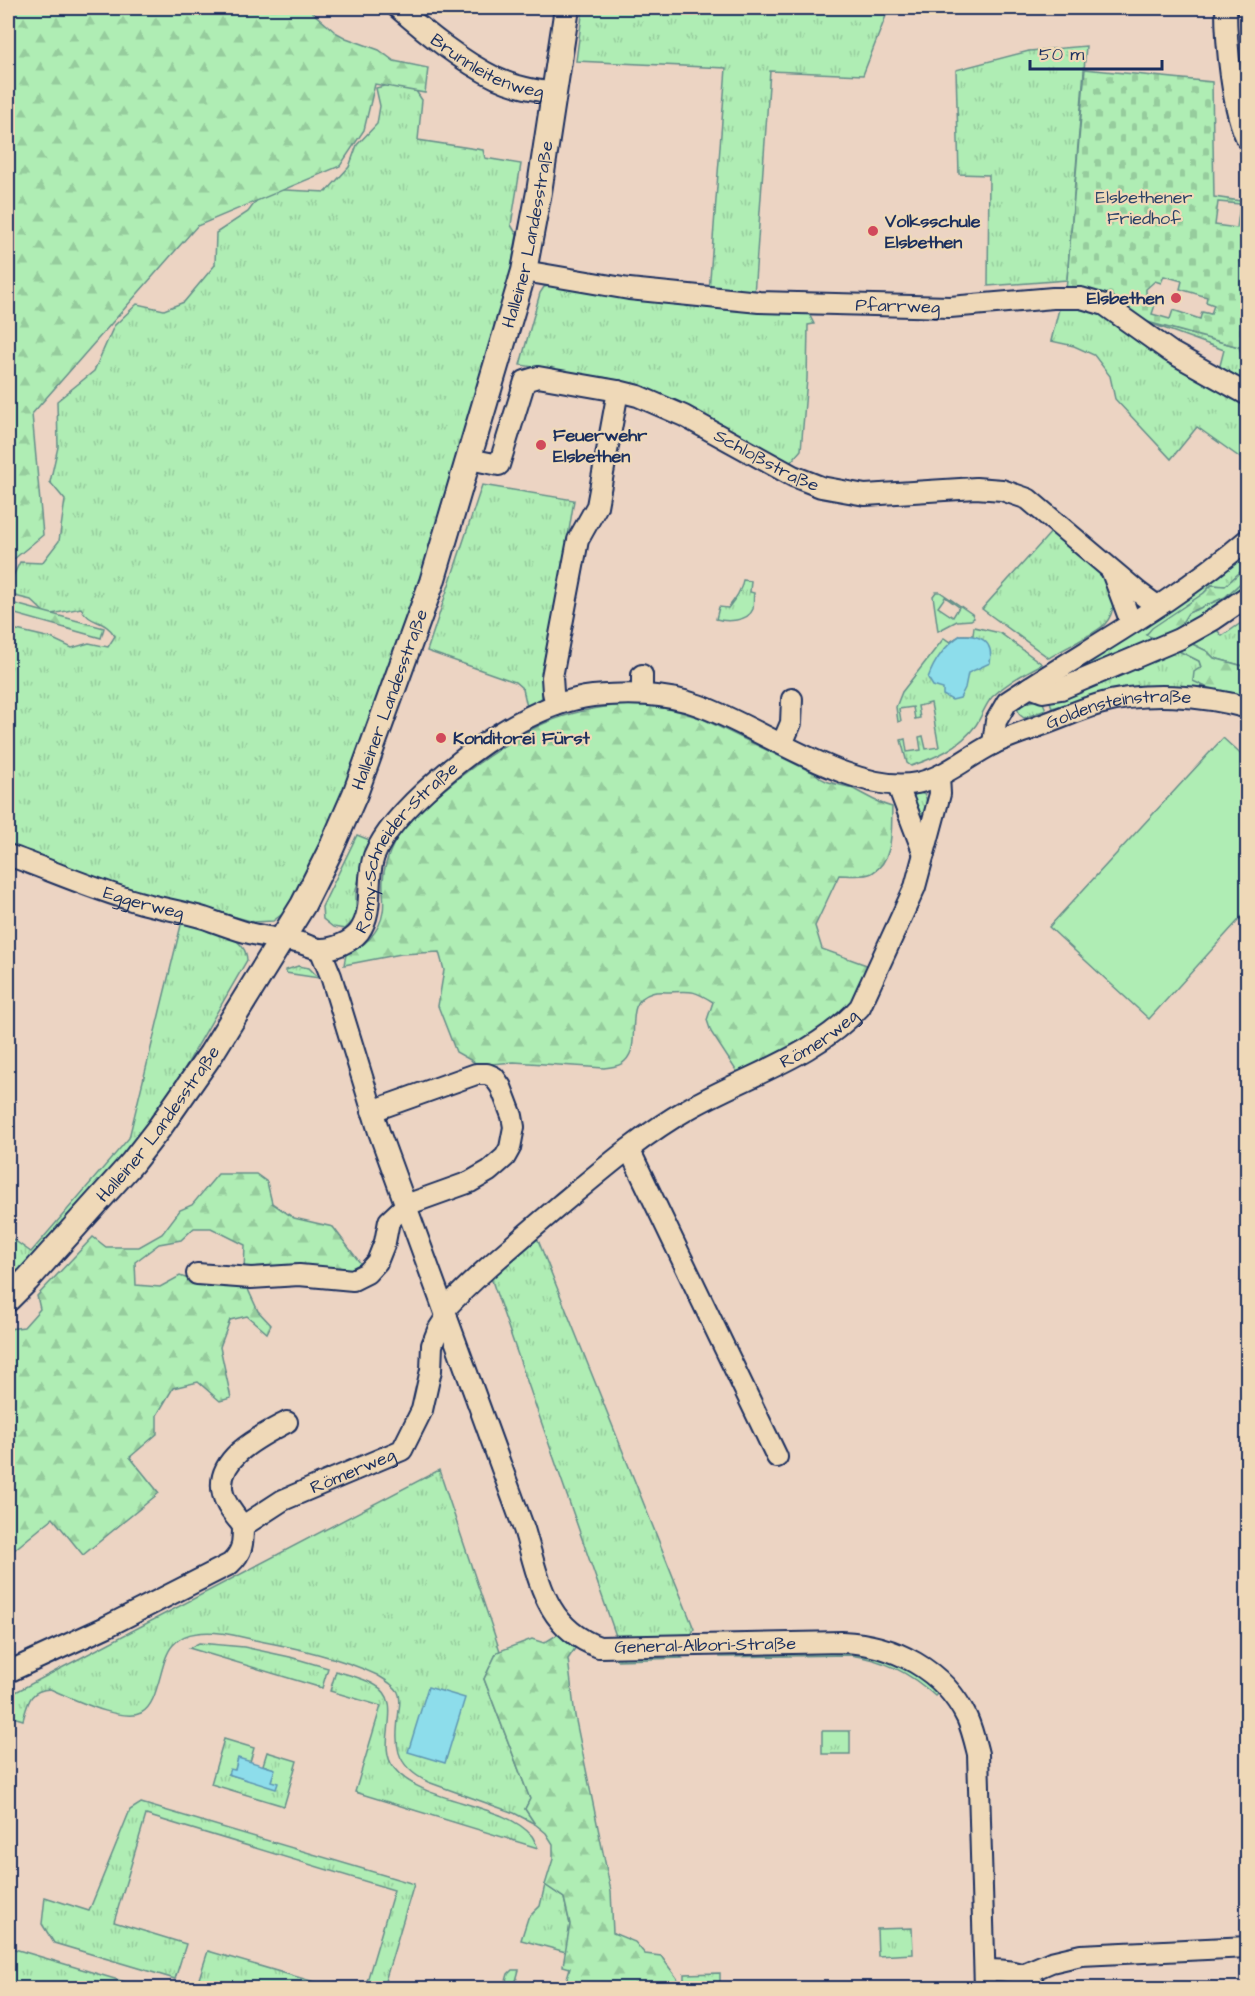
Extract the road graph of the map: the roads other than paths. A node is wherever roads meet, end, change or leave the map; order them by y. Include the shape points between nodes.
1 (399, 8) edge
2 (567, 8) edge
3 (1226, 8) edge
4 (554, 93) junction
5 (1248, 141) edge
6 (524, 271) junction
7 (618, 391) junction
8 (1248, 395) edge
9 (469, 459) junction
10 (1248, 539) edge
11 (1111, 570) junction
12 (1248, 596) edge
13 (1156, 606) junction
14 (1131, 623) junction
15 (1030, 687) junction
16 (792, 699) dead end
17 (556, 705) junction
18 (1248, 708) edge
19 (782, 744) junction
20 (993, 744) junction
21 (939, 776) junction
22 (898, 786) junction
23 (924, 854) junction
24 (8, 855) edge
25 (283, 940) junction
26 (320, 949) junction
27 (372, 1111) junction
28 (629, 1149) junction
29 (406, 1205) junction
30 (197, 1274) dead end
31 (8, 1299) edge
32 (446, 1312) junction
33 (287, 1422) dead end
34 (777, 1457) dead end
35 (243, 1526) junction
36 (8, 1672) edge
37 (1248, 1947) edge
38 (985, 1979) edge
39 (1029, 1982) edge

1 - 4 street, Brunnleitenweg via 443,44 497,78
2 - 4 main road, Halleiner Landesstraße
3 - 5 street via 1235,101
4 - 6 main road, Halleiner Landesstraße
6 - 8 street, Pfarrweg via 739,302 950,307 1081,298 1105,305 1171,352
6 - 9 main road, Halleiner Landesstraße
7 - 9 street, Schloßstraße via 538,377 525,381 500,465
7 - 11 street, Schloßstraße via 684,416 729,450 807,482 847,493 976,488 1002,490 1028,499
7 - 17 street via 597,506 578,540 570,574 552,677
9 - 25 main road, Halleiner Landesstraße via 432,582 371,754 331,849
10 - 13 street
11 - 13 street, Schloßstraße
11 - 14 street, Schloßstraße
12 - 15 street, Goldensteinstraße via 1179,639 1061,689 1043,692
13 - 14 street
14 - 15 street
15 - 20 street via 1007,702 996,721
16 - 19 street via 791,723
17 - 19 street, Romy-Schneider-Straße via 642,684 671,697 711,700
17 - 26 street, Romy-Schneider-Straße via 488,742 417,800 381,843 374,858 369,903 357,935 344,944
18 - 20 street, Goldensteinstraße via 1197,698 1147,697 1093,707
19 - 22 street, Romy-Schneider-Straße via 834,768
20 - 21 street, Goldensteinstraße
21 - 22 street, Goldensteinstraße
21 - 23 street, Römerweg via 940,794
22 - 23 street
23 - 28 street, Römerweg via 901,919 860,1007 849,1019 804,1051 688,1109
24 - 25 street, Eggerweg via 136,902
25 - 26 street, Romy-Schneider-Straße
25 - 31 main road, Halleiner Landesstraße via 160,1127
26 - 27 street, General-Albori-Straße
27 - 29 street, General-Albori-Straße
27 - 29 street via 476,1074 494,1077 505,1096 514,1127 505,1157 470,1182
28 - 32 street, Römerweg via 479,1274
28 - 34 street
29 - 30 street via 389,1221 377,1262 353,1280
29 - 32 street, General-Albori-Straße
32 - 35 street, Römerweg via 432,1346 422,1410 402,1450 283,1500
32 - 38 street, General-Albori-Straße via 544,1594 565,1628 590,1643 610,1647 861,1643 902,1655 950,1689 967,1719 978,1754
33 - 35 street via 244,1448 228,1465 223,1495
35 - 36 street via 243,1546 230,1564
37 - 39 street via 1081,1955 1051,1962
38 - 39 street via 1006,1971

